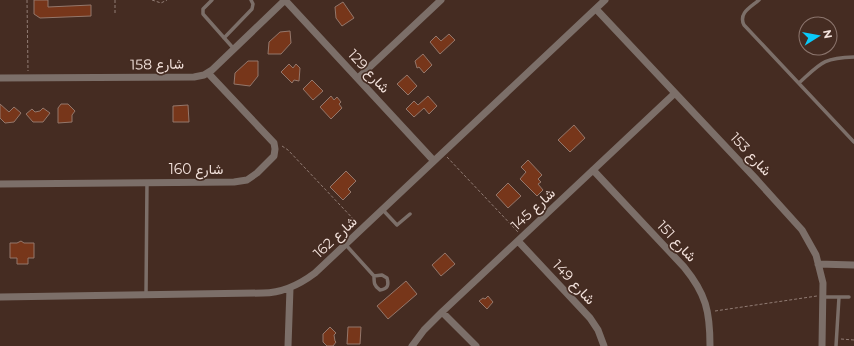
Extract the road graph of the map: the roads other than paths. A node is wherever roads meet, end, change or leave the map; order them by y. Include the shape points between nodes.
1 (212, 0) edge
2 (251, 0) edge
3 (285, 0) edge
4 (429, 0) edge
5 (441, 0) edge
6 (606, 0) edge
7 (759, 0) edge
8 (435, 6) junction
9 (596, 9) junction
10 (224, 38) junction
11 (234, 49) junction
12 (854, 58) edge
13 (208, 73) junction
14 (0, 78) edge
15 (358, 78) junction
16 (799, 83) junction
17 (675, 93) junction
18 (854, 142) edge
19 (434, 161) junction
20 (593, 170) junction
21 (147, 182) junction
22 (0, 184) edge
23 (382, 209) junction
24 (410, 214) dead end
25 (520, 238) junction
26 (345, 244) junction
27 (818, 264) junction
28 (854, 264) edge
29 (374, 276) junction
30 (290, 288) junction
31 (146, 296) junction
32 (823, 296) junction
33 (0, 297) edge
34 (839, 297) junction
35 (849, 297) dead end
36 (442, 312) junction
37 (288, 346) edge
38 (412, 346) edge
39 (476, 346) edge
40 (604, 346) edge
41 (710, 346) edge
42 (822, 346) edge
43 (836, 346) edge

1 - 10 lane via 203,9 203,14
2 - 10 lane via 252,9
3 - 11 street
3 - 15 street, شارع 129
4 - 8 street
5 - 8 street
6 - 9 street, شارع 162
7 - 16 lane via 744,14 742,22
8 - 15 street
9 - 17 street, شارع 153
9 - 19 street, شارع 162
10 - 11 lane
11 - 13 street
12 - 16 lane via 826,60
13 - 14 street, شارع 158 via 194,77
13 - 21 street, شارع 160 via 274,143 274,156 258,173 247,180
15 - 19 street, شارع 129
16 - 18 lane
17 - 20 street, شارع 145
17 - 27 street, شارع 153 via 802,230 810,242
19 - 23 street, شارع 162
20 - 25 street, شارع 145
20 - 41 street, شارع 151 via 694,280 703,295 708,312
21 - 22 street, شارع 160
21 - 31 lane
23 - 24 lane via 397,226
23 - 26 street, شارع 162
25 - 36 street, شارع 145
25 - 40 street, شارع 149 via 590,318
26 - 29 lane
26 - 30 street, شارع 162 via 315,273
27 - 28 street
27 - 32 street, شارع 153 via 823,283
29 - 29 lane via 382,275 387,278 389,284 384,290 380,290 374,284
30 - 31 street, شارع 162 via 267,293
30 - 37 street
31 - 33 street, شارع 162
32 - 34 lane
32 - 42 street, شارع 153
34 - 35 lane
34 - 43 lane
36 - 38 street, شارع 145
36 - 39 street

